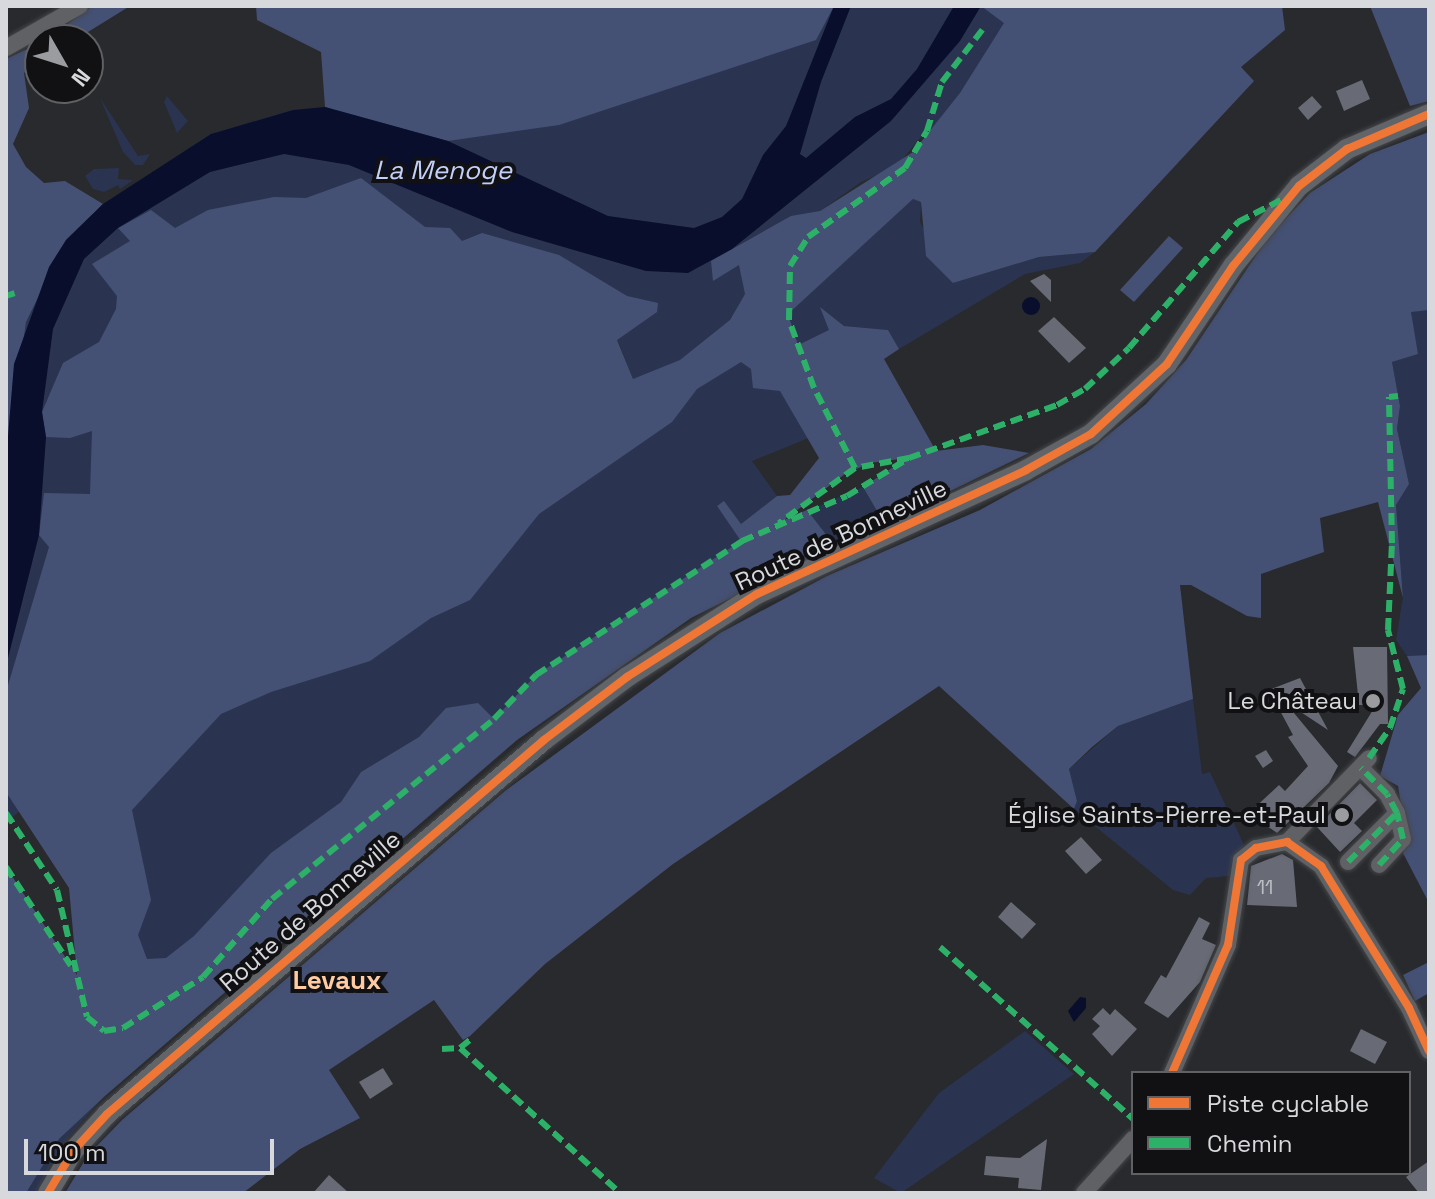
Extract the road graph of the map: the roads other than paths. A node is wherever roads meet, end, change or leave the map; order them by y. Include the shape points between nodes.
1 (80, 6) edge
2 (6, 48) edge
3 (1429, 114) edge
4 (1397, 813) junction
5 (1287, 842) junction
6 (1348, 862) dead end
7 (1379, 865) dead end
8 (1429, 1051) edge
9 (1173, 1071) edge
10 (1131, 1141) edge
11 (48, 1193) edge
12 (1084, 1193) edge

1 - 2 street
3 - 11 main road, Route de Bonneville via 1347,149 1299,186 1242,254 1167,364 1091,434 1026,470 757,594 627,677 555,731 107,1114 73,1151
4 - 5 street via 1365,763
4 - 6 street
4 - 7 street via 1403,839
5 - 8 street via 1321,866
5 - 9 street via 1256,848 1241,860 1228,945
10 - 12 street

